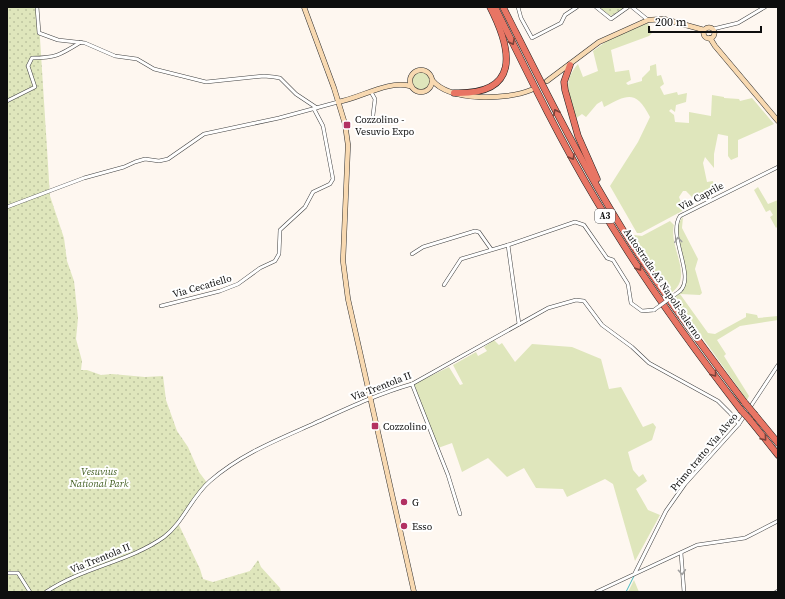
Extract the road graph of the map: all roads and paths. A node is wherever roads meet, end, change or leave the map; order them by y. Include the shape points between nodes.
1 (37, 7) edge
2 (304, 7) edge
3 (490, 7) edge
4 (495, 7) edge
5 (503, 7) edge
6 (518, 7) edge
7 (577, 7) edge
8 (596, 7) edge
9 (628, 7) edge
10 (632, 7) edge
11 (765, 7) edge
12 (648, 20) junction
13 (713, 29) junction
14 (704, 30) junction
15 (710, 38) junction
16 (80, 42) junction
17 (570, 65) junction
18 (409, 79) junction
19 (432, 80) junction
20 (547, 81) dead end
21 (403, 85) junction
22 (410, 86) junction
23 (429, 88) junction
24 (446, 90) junction
25 (531, 90) dead end
26 (371, 92) junction
27 (454, 93) junction
28 (7, 101) edge
29 (338, 102) junction
30 (316, 108) junction
31 (373, 115) dead end
32 (778, 121) edge
33 (778, 167) edge
34 (7, 207) edge
35 (623, 230) junction
36 (508, 245) junction
37 (491, 249) junction
38 (412, 254) dead end
39 (444, 285) dead end
40 (161, 306) dead end
41 (519, 324) junction
42 (778, 365) edge
43 (412, 384) junction
44 (372, 399) junction
45 (739, 424) junction
46 (778, 444) edge
47 (778, 455) edge
48 (460, 514) dead end
49 (778, 521) edge
50 (681, 553) junction
51 (7, 573) edge
52 (635, 573) junction
53 (30, 592) edge
54 (46, 592) edge
55 (414, 592) edge
56 (596, 592) edge
57 (684, 592) edge

1 - 16 street via 39,33 58,40
2 - 29 street
3 - 27 highway via 498,22 507,54 503,74 482,92
4 -> 47 highway, Autostrada A3 Napoli-Salerno / A3, bridge via 566,148 607,218 661,301 741,410
35 -> 5 highway, Autostrada A3 Napoli-Salerno / A3 via 571,142
6 - 7 street via 532,38 561,23 565,15
8 - 9 street via 611,19
10 - 12 street
11 - 13 street via 738,23
12 - 14 street via 664,19
12 - 17 street via 599,42
13 - 14 street via 709,27
13 - 15 street via 714,35
14 - 15 street via 705,36
15 - 32 street
16 - 28 street via 59,55 43,59 32,58 28,66 35,87
16 - 30 street via 115,56 137,59 154,69 206,82 264,76 280,78 296,94
17 - 20 street
17 - 35 highway via 564,82 578,136 586,158
18 - 19 street via 413,72 421,69 429,72
18 - 21 street
18 - 22 street
19 - 23 street
19 - 24 street
21 - 22 street
21 - 26 street via 379,88
22 - 23 street via 421,92
23 - 24 street
24 - 27 street
25 - 27 street via 488,96 464,96
26 - 29 street via 353,100
26 - 31 street via 374,99
29 - 30 street
29 - 44 street via 348,145 343,261 348,299
30 - 34 street via 204,134 168,159 140,160
30 - 40 street, Via Cecatiello via 323,126 334,179 330,184 313,192 305,207 280,230 280,249 275,261 238,284
36 -> 33 street, Via Caprile, bridge via 580,222 608,258 613,260 628,284 631,303 642,310 654,310 680,291 685,282 677,237 677,220 680,216
35 - 46 highway, Autostrada A3 Napoli-Salerno / A3, bridge via 668,297
36 - 37 street
36 - 41 street
37 - 38 street via 479,232 475,231 423,247
37 - 39 street via 461,259
41 - 43 street, Via Trentola II
41 - 45 street, Via Trentola II via 548,308 576,300 584,301 602,325 632,346 650,363 718,401
42 - 45 street, Primo tratto Via Alveo
43 - 44 street, Via Trentola II
43 - 48 street via 448,475
44 - 54 street, Via Trentola II via 292,432 243,456 207,483 164,537 133,554 80,573
44 - 55 street
45 - 52 street, Primo tratto Via Alveo via 685,484 666,511
49 - 50 street via 745,538 697,544
50 - 52 street
50 -> 57 street
51 - 53 street via 18,573
52 - 56 street

